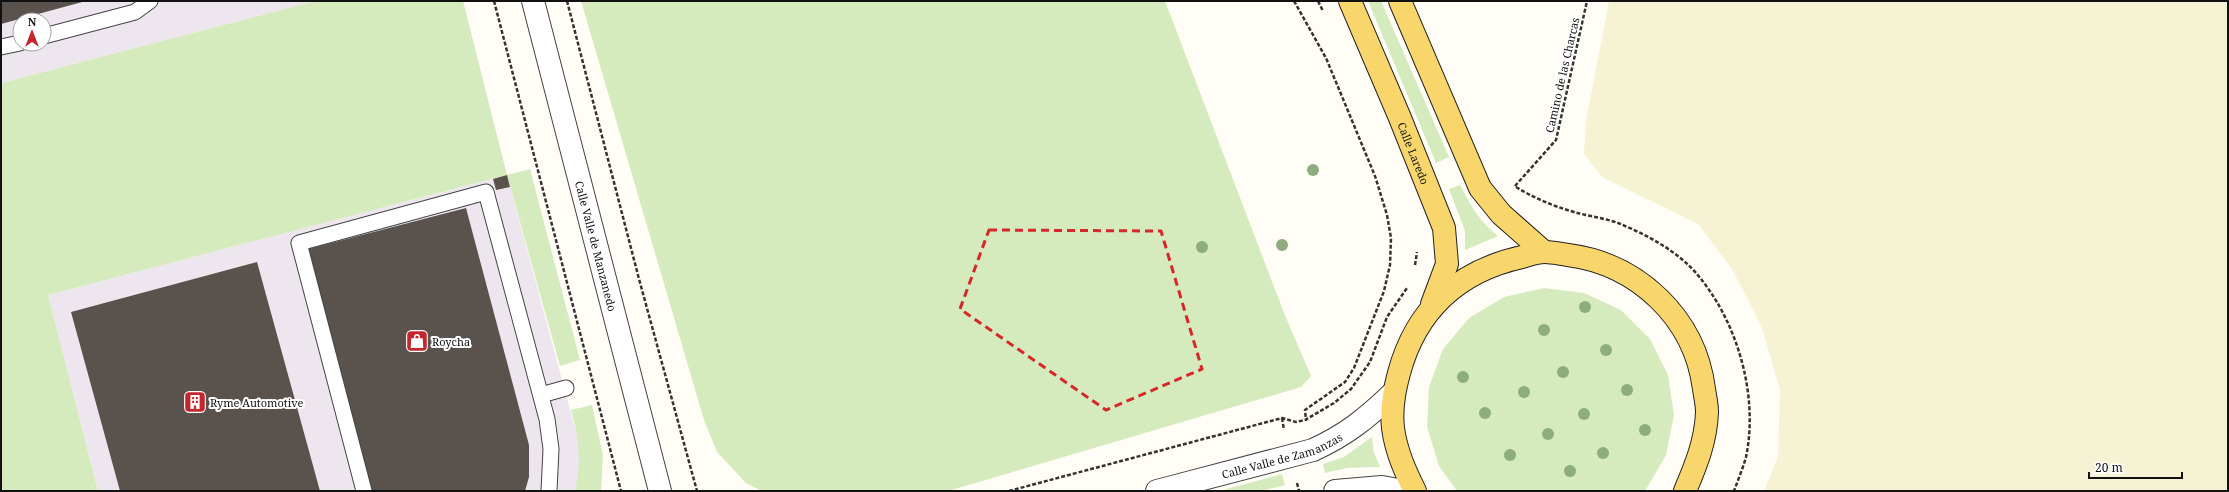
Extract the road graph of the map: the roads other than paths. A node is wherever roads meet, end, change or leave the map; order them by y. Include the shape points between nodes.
1 (150, 1) edge
2 (533, 1) edge
3 (1338, 1) edge
4 (1350, 1) edge
5 (1400, 1) edge
6 (52, 34) edge
7 (12, 45) edge
8 (1, 48) edge
9 (1371, 50) junction
10 (1544, 252) junction
11 (1430, 308) junction
12 (566, 388) dead end
13 (1393, 393) junction
14 (541, 395) junction
15 (364, 491) edge
16 (549, 491) edge
17 (660, 491) edge
18 (1157, 491) edge
19 (1335, 491) edge
20 (1404, 491) edge
21 (1415, 491) edge
22 (1685, 491) edge

1 - 6 lane via 135,12
2 - 17 street, Calle Valle de Manzanedo
3 - 9 lane
4 - 9 main road, Calle Laredo
5 - 10 main road via 1480,188 1501,214
7 - 8 lane
9 - 11 main road, Calle Laredo via 1444,228 1447,264
10 - 11 main road via 1499,262 1486,268 1462,280
10 - 22 main road via 1583,257 1623,272 1658,296 1684,330 1701,368 1707,411 1701,453
11 - 13 main road via 1406,348
12 - 14 lane
13 - 18 street, Calle Valle de Zamanzas via 1362,423 1336,440 1313,450
13 - 21 main road via 1393,428 1401,461
14 - 15 lane via 486,192 299,243
14 - 16 lane via 551,448
19 - 20 street via 1382,487

